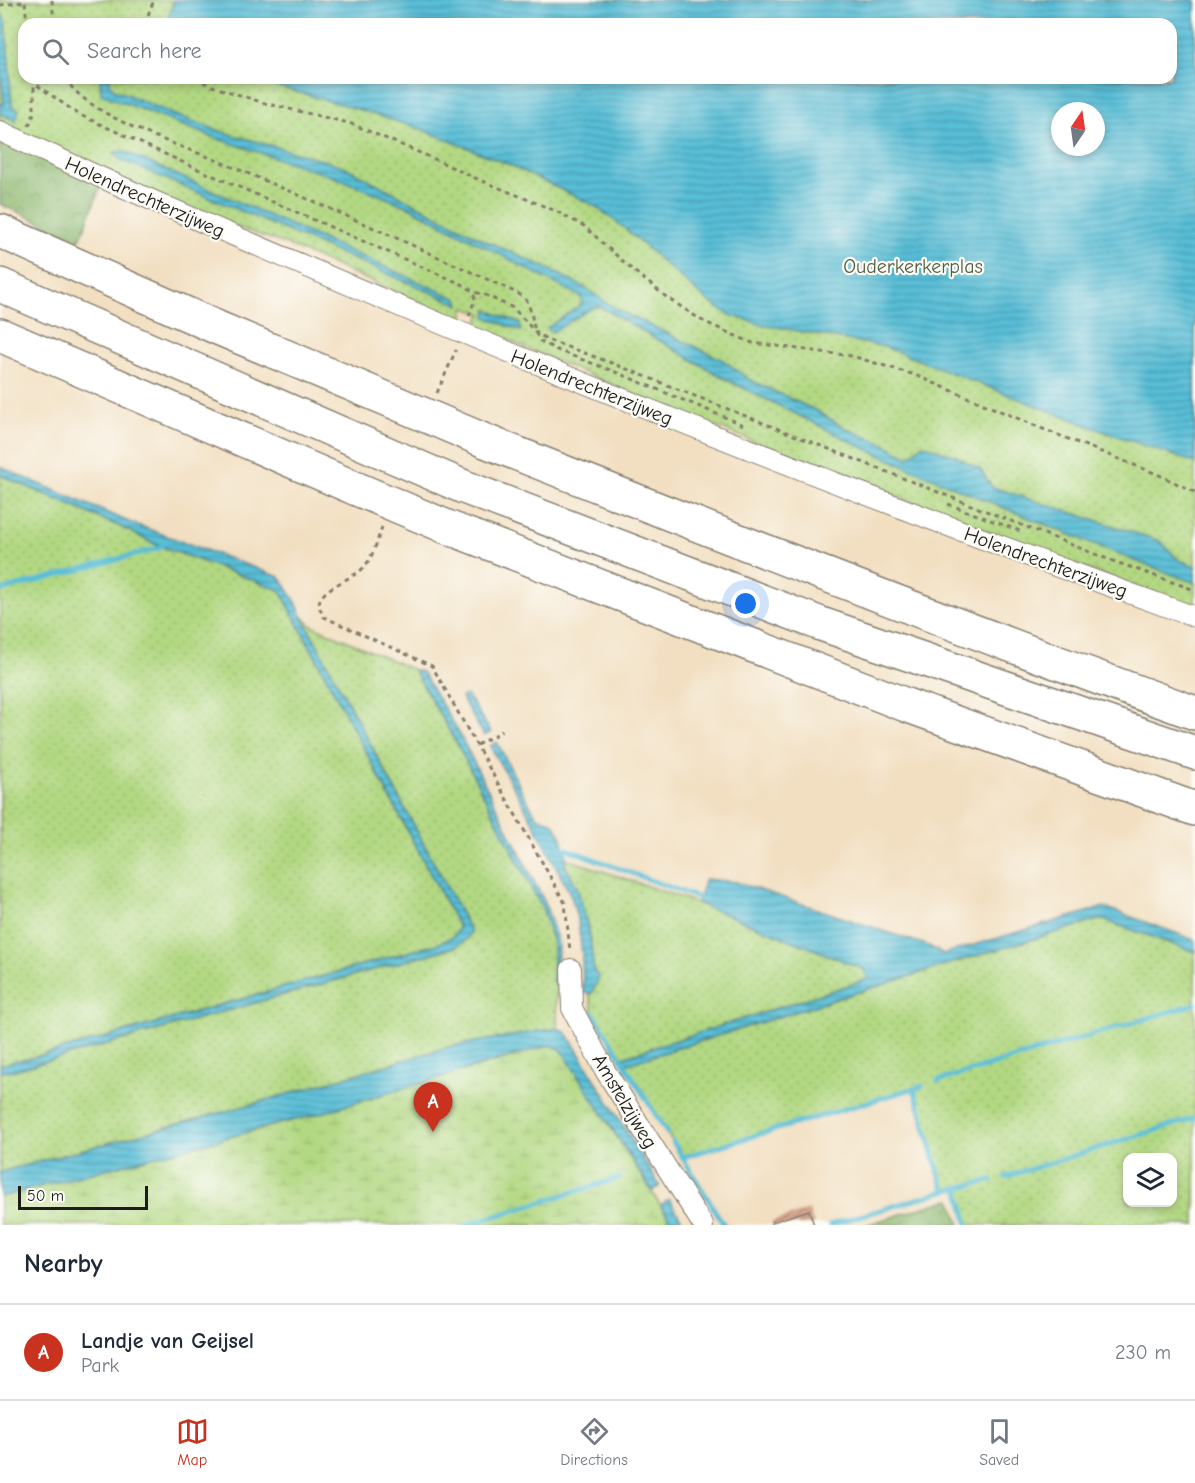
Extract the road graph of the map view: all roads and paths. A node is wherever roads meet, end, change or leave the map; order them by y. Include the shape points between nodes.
1 (52, 0) edge
2 (154, 0) edge
3 (25, 1) edge
4 (0, 5) edge
5 (26, 18) edge
6 (54, 18) edge
7 (148, 18) edge
8 (34, 84) edge
9 (35, 84) edge
10 (69, 84) edge
11 (208, 84) edge
12 (0, 131) edge
13 (23, 142) junction
14 (0, 231) edge
15 (0, 285) edge
16 (473, 292) junction
17 (535, 332) junction
18 (463, 334) junction
19 (0, 335) edge
20 (433, 403) dead end
21 (754, 430) dead end
22 (1195, 492) edge
23 (939, 502) dead end
24 (383, 524) dead end
25 (1020, 531) dead end
26 (1195, 590) edge
27 (1195, 617) edge
28 (1195, 713) edge
29 (502, 731) dead end
30 (476, 745) junction
31 (1195, 753) edge
32 (1195, 809) edge
33 (571, 969) joint
34 (703, 1225) edge

1 - 6 path
2 - 7 path
3 - 4 path
3 - 5 path
8 - 13 path via 34,113
9 - 16 path via 78,114
10 - 17 path via 120,121 519,294 527,301
11 - 22 path via 264,103 349,123 556,211 584,226 665,296 731,334 753,343 852,356 915,375
12 - 13 street, Holendrechterzijweg
13 - 18 street, Holendrechterzijweg
14 - 28 highway, bridge via 483,440 717,534
15 - 31 highway, bridge via 464,487 821,624
16 - 17 path via 513,308
16 - 18 path via 475,299
17 - 21 path via 540,341 559,351
17 - 26 path via 1110,560
18 - 20 path
18 - 27 street, Holendrechterzijweg via 723,439
19 - 32 highway, bridge via 447,527 906,705
23 - 25 path
24 - 30 path via 370,560 363,569 323,594 321,610 324,617 432,666
29 - 30 path
30 - 33 path via 565,903
33 - 34 street, Amstelzijweg via 572,1008 606,1072

